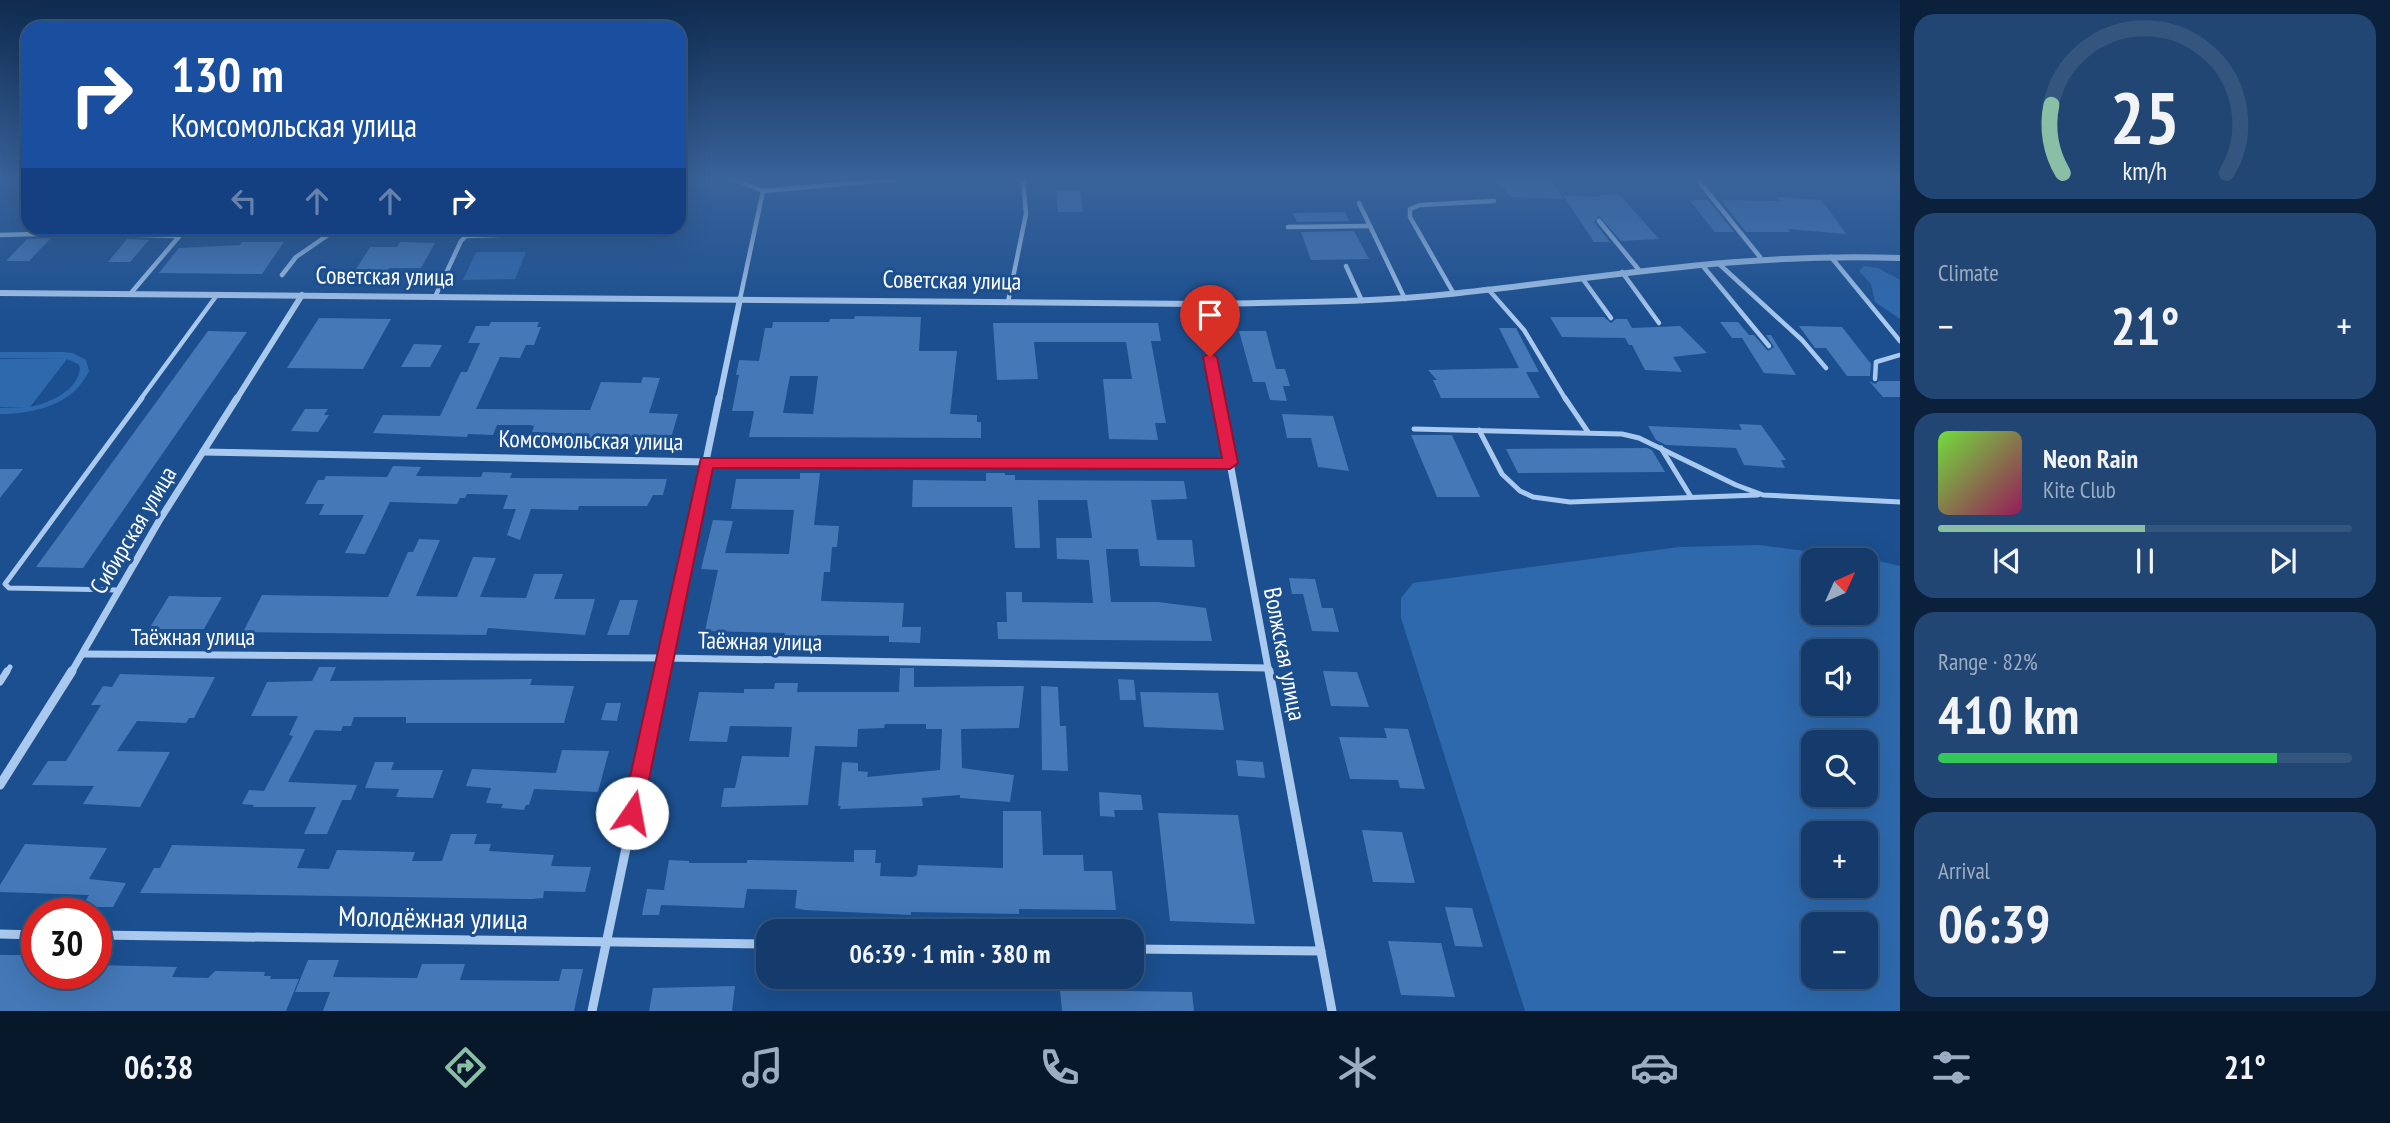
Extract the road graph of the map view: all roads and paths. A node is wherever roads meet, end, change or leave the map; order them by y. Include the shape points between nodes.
1 (756, 226) edge
2 (1024, 226) edge
3 (1355, 226) edge
4 (1370, 226) edge
5 (1415, 226) edge
6 (1603, 226) edge
7 (1735, 226) edge
8 (1288, 227) dead end
9 (21, 234) edge
10 (0, 235) edge
11 (180, 235) edge
12 (327, 235) edge
13 (471, 235) edge
14 (1829, 255) junction
15 (1760, 257) junction
16 (1900, 258) edge
17 (1716, 261) junction
18 (1700, 263) junction
19 (1346, 265) dead end
20 (1639, 270) junction
21 (1622, 272) junction
22 (282, 275) dead end
23 (1580, 277) junction
24 (1488, 289) junction
25 (0, 293) edge
26 (131, 293) junction
27 (218, 294) junction
28 (1454, 294) junction
29 (302, 295) junction
30 (435, 298) junction
31 (740, 299) junction
32 (1405, 299) junction
33 (1362, 301) junction
34 (1008, 302) junction
35 (1200, 304) junction
36 (1611, 318) dead end
37 (1659, 323) dead end
38 (1900, 341) edge
39 (1769, 345) dead end
40 (1900, 355) edge
41 (1826, 368) dead end
42 (1875, 379) dead end
43 (1413, 429) dead end
44 (1479, 430) junction
45 (1588, 433) junction
46 (1661, 448) junction
47 (203, 452) junction
48 (707, 462) junction
49 (1230, 463) junction
50 (1763, 495) junction
51 (1691, 497) junction
52 (1900, 502) edge
53 (119, 590) junction
54 (93, 620) dead end
55 (103, 620) junction
56 (83, 654) junction
57 (664, 658) junction
58 (10, 667) dead end
59 (1268, 668) junction
60 (0, 682) edge
61 (0, 785) edge
62 (0, 934) edge
63 (21, 935) edge
64 (112, 935) edge
65 (606, 942) junction
66 (756, 944) edge
67 (1144, 949) edge
68 (1321, 951) junction
69 (592, 1011) edge
70 (1332, 1011) edge

1 - 31 lane
2 - 34 lane
3 - 8 lane
4 - 32 lane
5 - 28 lane
6 - 20 lane
7 - 15 lane
9 - 10 lane
11 - 26 lane
12 - 22 lane via 296,257
13 - 30 lane via 463,239
14 - 15 street, Советская улица
14 - 16 street, Советская улица
14 - 38 lane
15 - 17 street, Советская улица
17 - 18 street, Советская улица
17 - 41 lane
18 - 20 street, Советская улица
18 - 39 lane
19 - 33 lane
20 - 21 street, Советская улица
21 - 23 street, Советская улица
21 - 37 lane
23 - 24 street, Советская улица
23 - 36 lane
24 - 28 street, Советская улица
24 - 45 lane via 1524,330
25 - 26 street, Советская улица
26 - 27 street, Советская улица
27 - 29 street, Советская улица via 271,291
27 - 53 lane via 5,584 9,588
28 - 32 street, Советская улица
29 - 30 street, Советская улица
29 - 47 street, Сибирская улица
30 - 31 street, Советская улица
31 - 34 street, Советская улица
31 - 48 street
32 - 33 street, Советская улица
33 - 35 street, Советская улица
34 - 35 street, Советская улица
35 - 49 street, Волжская улица
40 - 42 lane via 1876,362
43 - 44 lane
44 - 45 lane
44 - 51 lane via 1503,480 1538,497 1570,502
45 - 46 lane via 1630,435
46 - 50 lane
46 - 51 lane
47 - 48 street, Комсомольская улица
47 - 53 street, Сибирская улица
48 - 49 street, Комсомольская улица
48 - 57 street
49 - 59 street, Волжская улица
50 - 51 lane
50 - 52 lane
53 - 55 street, Сибирская улица
54 - 55 lane
55 - 56 street, Сибирская улица
56 - 57 street, Таёжная улица
56 - 61 street, Сибирская улица
57 - 59 street, Таёжная улица
57 - 65 street
58 - 60 lane
59 - 68 street, Волжская улица
62 - 63 street
64 - 65 street, Молодёжная улица
65 - 66 street, Молодёжная улица
65 - 69 street
67 - 68 street
68 - 70 street, Волжская улица

